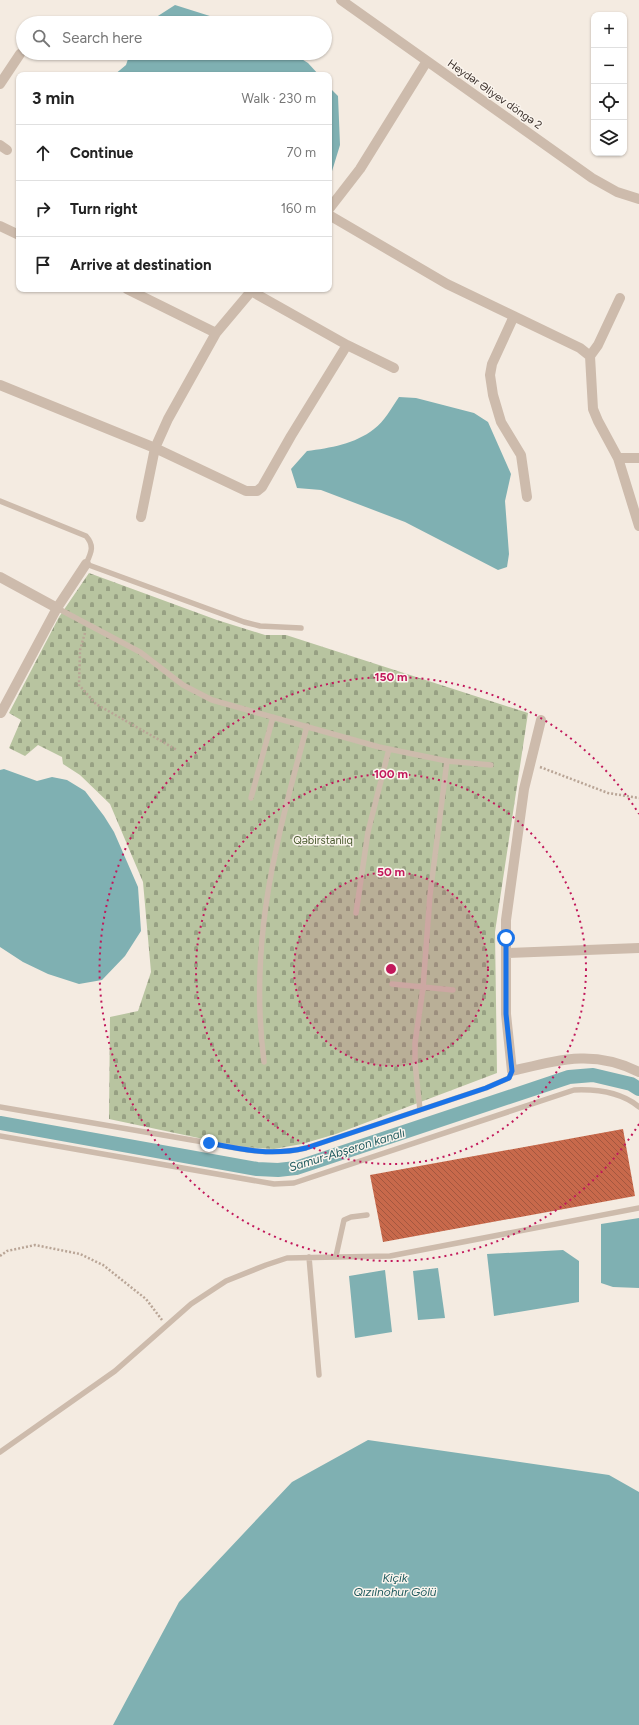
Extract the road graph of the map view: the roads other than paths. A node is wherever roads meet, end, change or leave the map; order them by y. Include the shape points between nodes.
1 (341, 0) edge
2 (16, 60) edge
3 (426, 61) junction
4 (0, 84) edge
5 (639, 199) edge
6 (332, 205) edge
7 (332, 218) edge
8 (0, 226) edge
9 (16, 234) edge
10 (133, 292) edge
11 (250, 292) edge
12 (255, 292) edge
13 (620, 298) dead end
14 (514, 316) junction
15 (216, 333) junction
16 (347, 345) junction
17 (590, 356) junction
18 (394, 368) dead end
19 (0, 385) edge
20 (155, 448) junction
21 (618, 458) junction
22 (639, 458) edge
23 (527, 497) dead end
24 (0, 501) edge
25 (141, 517) dead end
26 (639, 526) edge
27 (86, 564) junction
28 (0, 577) edge
29 (58, 608) junction
30 (301, 628) dead end
31 (1, 713) dead end
32 (273, 717) junction
33 (540, 720) dead end
34 (307, 726) junction
35 (389, 749) junction
36 (447, 761) junction
37 (491, 765) dead end
38 (251, 798) dead end
39 (356, 913) dead end
40 (639, 948) edge
41 (506, 953) junction
42 (392, 984) dead end
43 (423, 988) junction
44 (453, 990) dead end
45 (264, 1062) dead end
46 (512, 1071) junction
47 (639, 1072) edge
48 (0, 1107) edge
49 (639, 1107) edge
50 (420, 1110) junction
51 (0, 1136) edge
52 (639, 1208) edge
53 (367, 1215) dead end
54 (336, 1256) junction
55 (309, 1257) junction
56 (319, 1375) dead end
57 (0, 1452) edge

1 - 3 street, Heydər Əliyev döngə 2
2 - 4 street
3 - 5 street, Heydər Əliyev döngə 2 via 592,178 617,192
3 - 6 street via 360,169
7 - 14 street via 447,284
8 - 9 street
10 - 15 street
11 - 15 street
12 - 16 street
13 - 17 street via 598,345
14 - 17 street via 580,348
14 - 23 street via 492,364 490,375 501,422 521,455
15 - 20 street via 168,419
16 - 18 street
16 - 20 street via 280,453 262,488 257,491 246,491
17 - 21 street via 593,409
19 - 20 street
20 - 25 street
21 - 22 street
21 - 26 street
24 - 27 lane via 86,536 91,542 92,551
27 - 29 street
27 - 30 lane via 244,622 260,626
28 - 29 street
29 - 31 street
29 - 32 lane via 140,652 183,685 212,700
32 - 34 lane
32 - 38 lane
33 - 41 street via 524,789 506,920
34 - 35 lane
34 - 45 lane via 276,850 263,938 259,1012
35 - 36 lane
35 - 39 lane via 368,832
36 - 37 lane
36 - 43 lane via 430,895
40 - 41 street
41 - 46 street via 506,1014
42 - 43 lane
43 - 44 lane
43 - 50 lane via 415,1043
46 - 47 street via 579,1057 626,1065
46 - 50 lane via 509,1078 501,1083
48 - 50 lane via 261,1153 287,1153 306,1148
49 - 51 lane via 605,1091 574,1090 294,1183 281,1184
52 - 54 lane via 390,1256
53 - 54 lane via 344,1220
54 - 55 lane
55 - 56 lane
55 - 57 lane via 287,1258 226,1281 191,1304 115,1371

